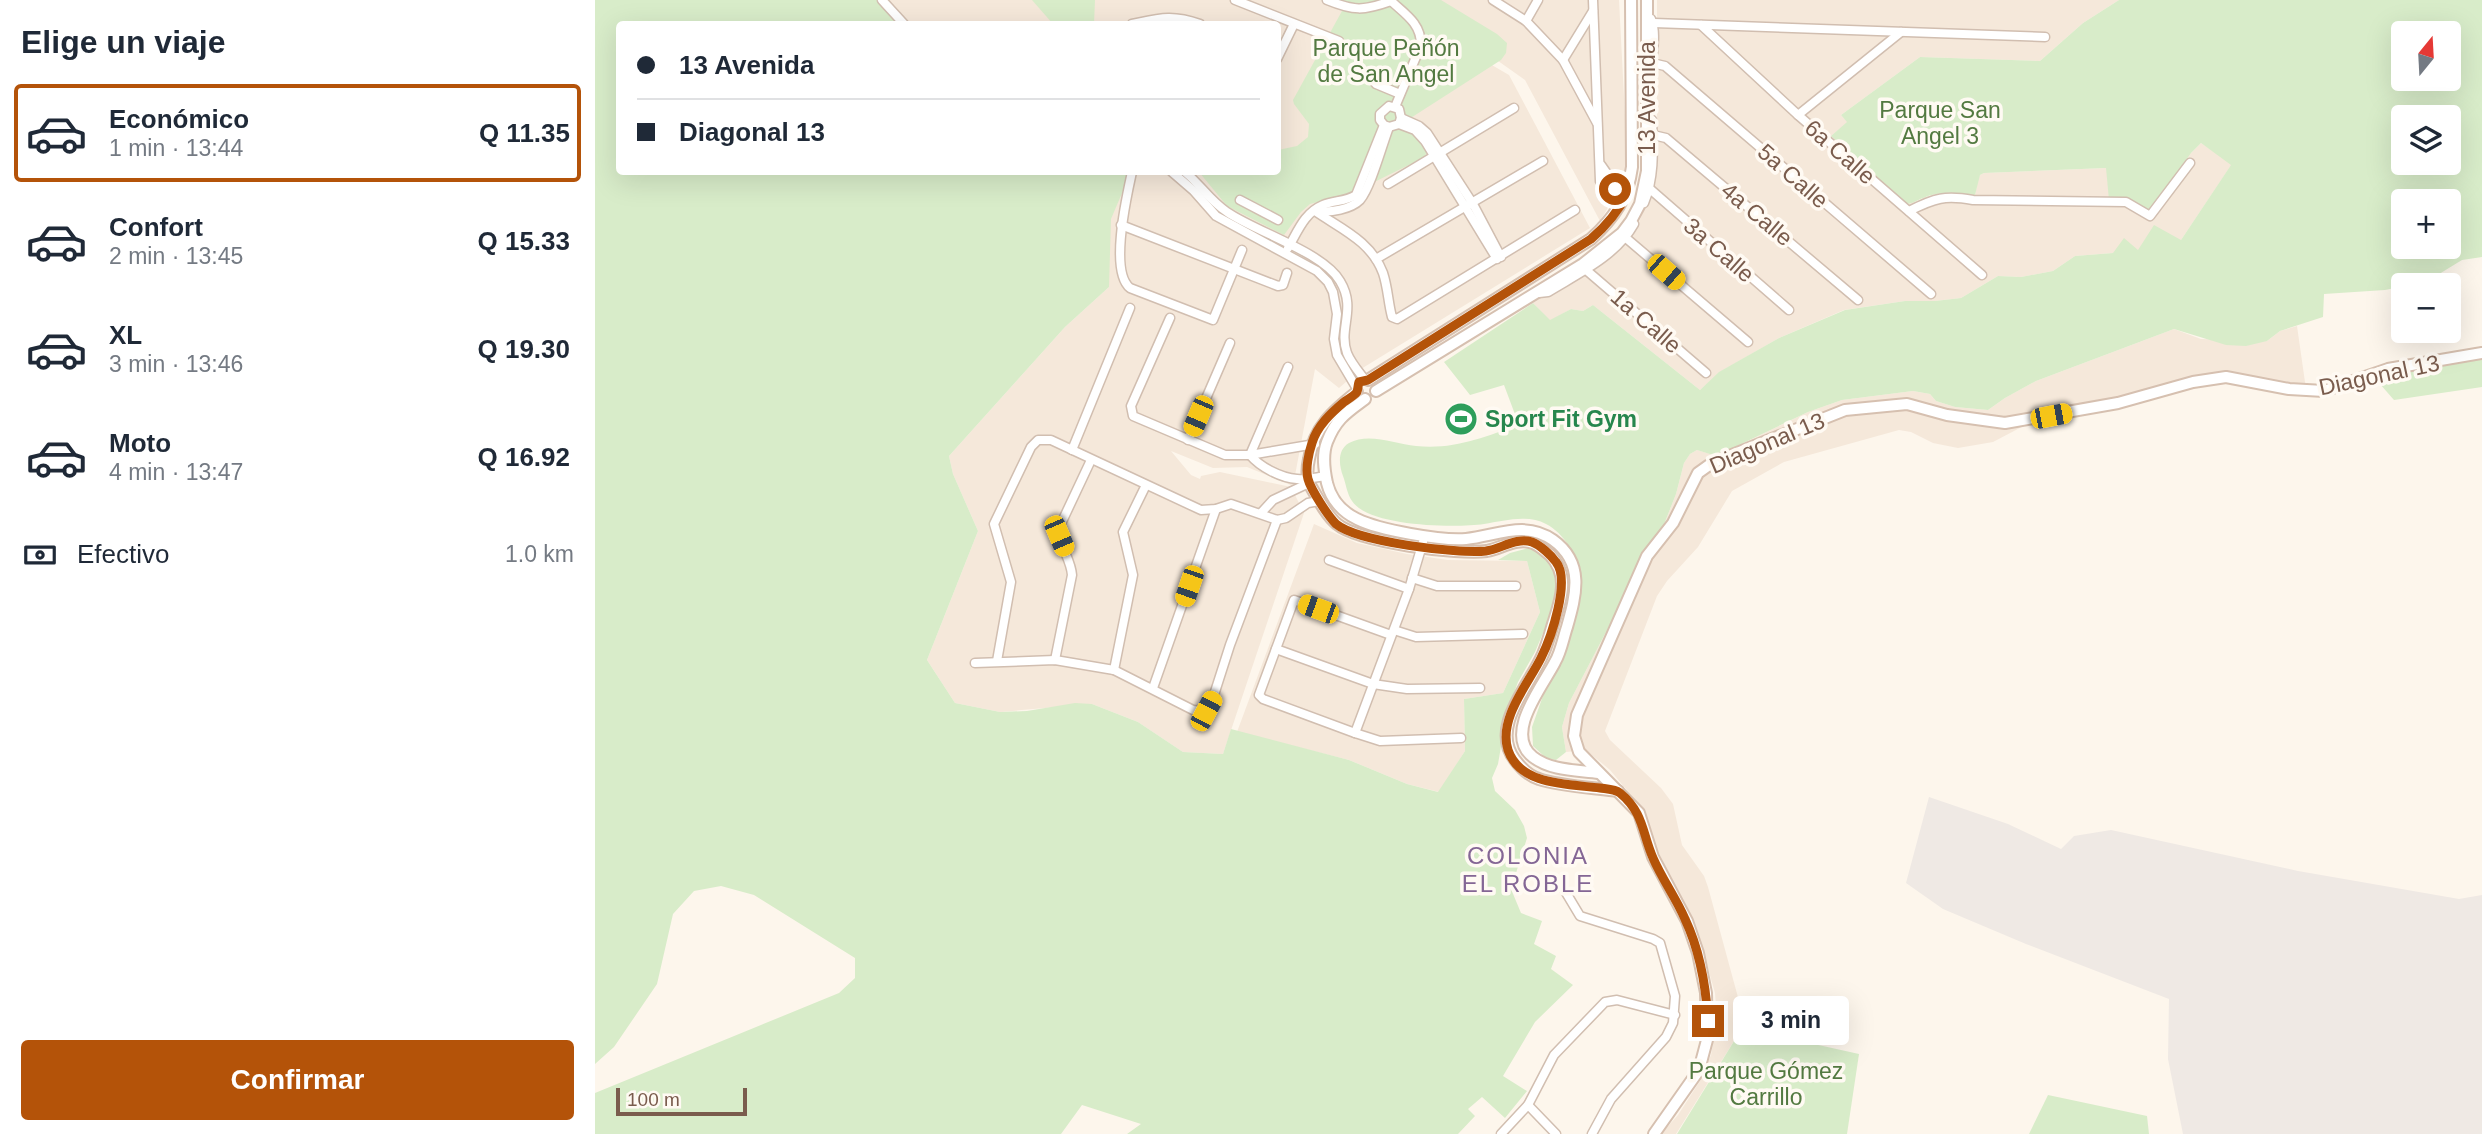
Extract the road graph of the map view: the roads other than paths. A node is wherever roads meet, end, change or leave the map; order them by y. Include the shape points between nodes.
1 (882, 0) edge
2 (1234, 0) edge
3 (1327, 0) edge
4 (1390, 0) edge
5 (1493, 0) edge
6 (1538, 0) edge
7 (1593, 0) edge
8 (1640, 2) edge
9 (1593, 11) junction
10 (901, 21) edge
11 (1526, 21) junction
12 (1654, 23) junction
13 (1294, 24) junction
14 (1701, 25) junction
15 (1901, 32) junction
16 (2045, 37) dead end
17 (1339, 41) dead end
18 (1281, 50) edge
19 (1563, 60) junction
20 (1632, 63) junction
21 (1649, 63) junction
22 (1367, 74) dead end
23 (1400, 94) junction
24 (1395, 107) junction
25 (1514, 108) dead end
26 (1798, 115) junction
27 (1400, 121) junction
28 (1386, 126) junction
29 (1598, 126) junction
30 (1653, 135) junction
31 (1437, 155) junction
32 (1543, 161) dead end
33 (2190, 163) dead end
34 (1131, 175) edge
35 (1175, 175) edge
36 (1188, 175) edge
37 (1388, 184) dead end
38 (1629, 188) junction
39 (1650, 189) junction
40 (1240, 200) dead end
41 (1469, 205) junction
42 (1252, 206) junction
43 (1575, 210) dead end
44 (1315, 211) junction
45 (1909, 211) junction
46 (1278, 220) dead end
47 (1121, 225) junction
48 (1239, 225) junction
49 (1626, 238) junction
50 (1290, 245) junction
51 (1242, 250) dead end
52 (1284, 254) junction
53 (1499, 258) junction
54 (1376, 259) junction
55 (1585, 269) junction
56 (1234, 270) junction
57 (1287, 273) dead end
58 (1982, 275) dead end
59 (1931, 294) dead end
60 (1533, 295) junction
61 (1858, 300) dead end
62 (1131, 308) dead end
63 (1789, 310) dead end
64 (1170, 318) dead end
65 (1748, 342) dead end
66 (1230, 343) dead end
67 (2482, 354) edge
68 (1288, 367) dead end
69 (1706, 373) dead end
70 (1362, 388) junction
71 (1188, 440) junction
72 (1312, 444) junction
73 (1325, 447) junction
74 (1072, 450) junction
75 (1250, 455) junction
76 (1091, 460) junction
77 (1326, 476) junction
78 (1308, 480) junction
79 (1146, 485) junction
80 (1319, 501) junction
81 (1216, 509) junction
82 (1261, 513) junction
83 (1277, 520) junction
84 (1400, 537) junction
85 (1424, 541) junction
86 (1329, 560) dead end
87 (1412, 578) junction
88 (1516, 586) dead end
89 (1409, 589) junction
90 (1392, 633) junction
91 (1523, 634) dead end
92 (1276, 649) junction
93 (1055, 660) junction
94 (997, 661) junction
95 (975, 663) dead end
96 (1114, 670) junction
97 (1373, 684) junction
98 (1153, 688) junction
99 (1480, 688) dead end
100 (1355, 733) junction
101 (1461, 738) dead end
102 (1599, 773) junction
103 (1618, 791) junction
104 (1565, 891) dead end
105 (1675, 1015) junction
106 (1528, 1105) junction
107 (1501, 1134) edge
108 (1556, 1134) edge
109 (1592, 1134) edge
110 (1654, 1134) edge

1 - 10 street
2 - 13 street
3 - 4 street via 1357,10
4 - 23 street via 1421,34 1421,45
5 - 11 street
6 - 11 street
7 - 9 street
8 - 12 street
8 - 20 street, 13 Avenida
8 - 21 street, 13 Avenida
9 - 19 street
9 - 29 street
11 - 19 street
12 - 14 street
12 - 21 street
13 - 17 street
13 - 18 street
14 - 15 street
14 - 26 street, 6a Calle
15 - 16 street
15 - 26 street
19 - 29 street
20 - 21 street
20 - 38 street, 13 Avenida
21 - 30 street
21 - 59 street, 5a Calle via 1665,66
21 - 60 street, 13 Avenida via 1647,171 1640,204 1613,242
22 - 23 street via 1376,84
23 - 24 street
24 - 27 street via 1401,113
24 - 28 street via 1380,114
25 - 31 street
26 - 45 street, 6a Calle
27 - 28 street
27 - 31 street via 1415,130
28 - 44 street via 1357,203
29 - 38 street via 1601,165
30 - 39 street
30 - 61 street, 4a Calle via 1666,138
31 - 37 street
31 - 41 street
32 - 41 street
33 - 45 street via 2150,216 2126,202 1952,196
34 - 47 street
35 - 48 street via 1216,216
36 - 48 street
38 - 70 street, 13 Avenida via 1616,214 1591,239
39 - 49 street
39 - 63 street, 3a Calle
40 - 42 street
41 - 53 street
41 - 54 street
42 - 46 street
42 - 48 street
43 - 53 street
44 - 50 street via 1303,219
44 - 54 street via 1354,235
45 - 58 street, 6a Calle
47 - 56 street
47 - 56 street via 1124,283 1194,314 1213,320
48 - 50 street
48 - 52 street
49 - 55 street
49 - 65 street
50 - 52 street
50 - 70 street via 1327,266 1346,291 1347,353
51 - 56 street
52 - 70 street via 1328,282 1336,302 1337,355
53 - 54 street via 1397,319 1392,317 1390,296
55 - 60 street via 1548,292
55 - 69 street, 1a Calle
56 - 57 street via 1281,287
60 - 70 street, 13 Avenida via 1371,398
62 - 74 street
64 - 71 street via 1130,411
66 - 71 street
67 - 102 street, Diagonal 13 via 2388,369 2324,391 2226,377 2005,423 1907,404 1845,410 1711,463 1698,473 1672,523 1647,556 1577,715 1574,736 1579,751
68 - 75 street
70 - 72 street, 13 Avenida via 1331,413
70 - 73 street, 13 Avenida via 1339,418
71 - 75 street via 1225,455
72 - 73 street
72 - 75 street
72 - 78 street, 13 Avenida
73 - 77 street, 13 Avenida
74 - 76 street
74 - 94 street via 1051,440 1038,440 994,524 1011,582
75 - 78 street via 1262,466
76 - 79 street
76 - 93 street via 1059,528 1073,575
77 - 78 street
77 - 84 street, 13 Avenida via 1329,492 1339,506
78 - 80 street, 13 Avenida
78 - 82 street via 1273,500
79 - 81 street via 1201,510
79 - 96 street via 1123,532 1133,575
80 - 83 street
80 - 84 street, 13 Avenida via 1336,524 1353,533
81 - 82 street via 1231,504
81 - 98 street
82 - 83 street
83 - 98 street via 1206,711 1192,710
84 - 85 street, 13 Avenida
85 - 87 street
85 - 102 street, 13 Avenida via 1536,531 1569,557 1576,575 1576,597 1557,660 1527,712 1522,734 1532,757 1551,767
85 - 103 street, 13 Avenida via 1459,551 1532,542 1558,564 1562,594 1543,655 1513,710 1506,733 1508,751 1523,770 1540,779
86 - 89 street
87 - 88 street via 1437,586
87 - 89 street
89 - 90 street
90 - 91 street via 1416,637
90 - 92 street via 1294,600
90 - 97 street
92 - 97 street
92 - 100 street via 1259,695
93 - 94 street
93 - 96 street
94 - 95 street
96 - 98 street
97 - 99 street via 1407,689
97 - 100 street
100 - 101 street via 1380,740
102 - 103 street, Diagonal 13
103 - 110 street, Diagonal 13 via 1639,813 1653,857 1687,921 1706,993 1707,1040 1699,1070
104 - 105 street via 1580,916 1660,943 1675,996
105 - 106 street via 1608,1001 1554,1055
105 - 109 street via 1666,1037 1611,1099
106 - 107 street
106 - 108 street

